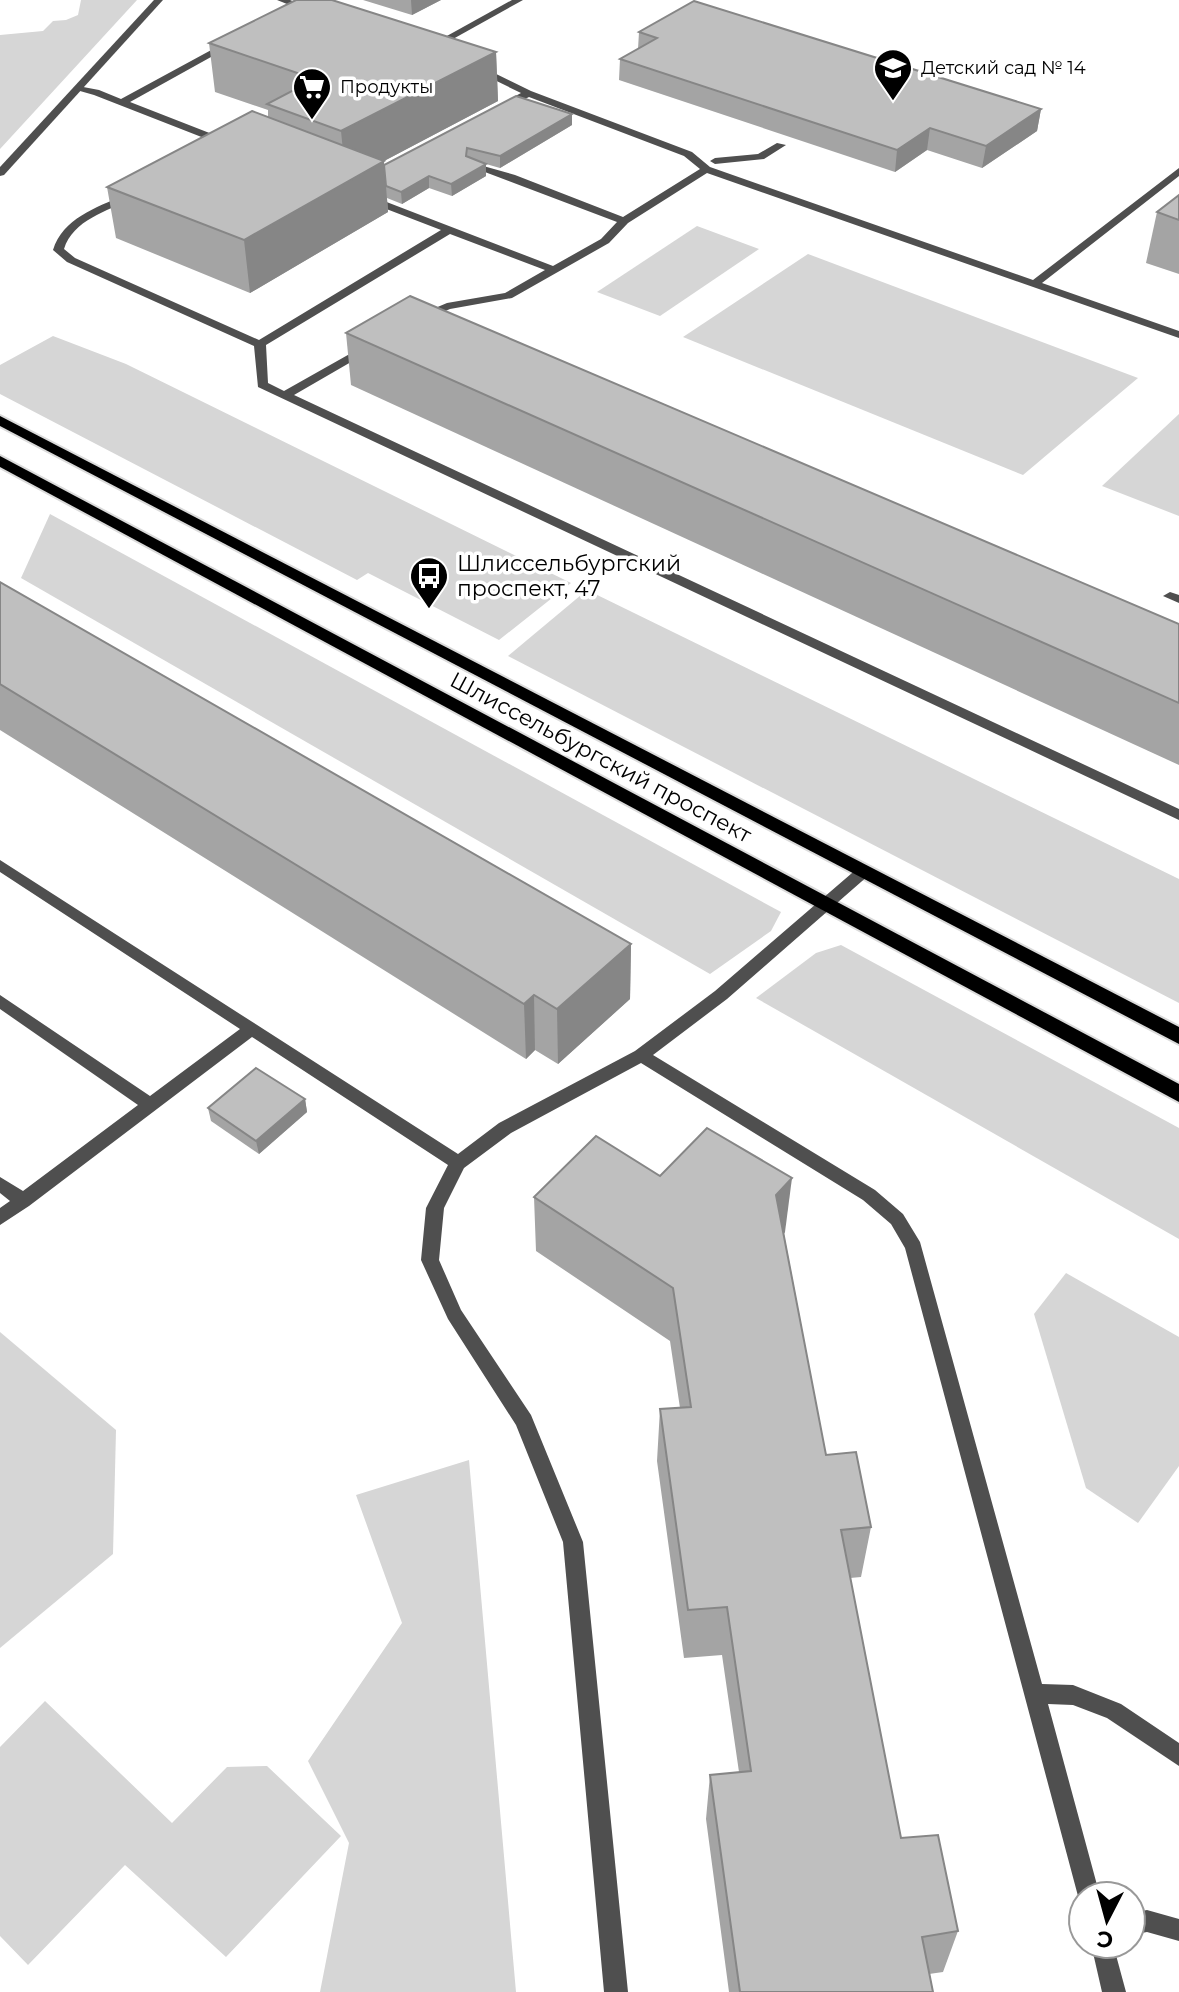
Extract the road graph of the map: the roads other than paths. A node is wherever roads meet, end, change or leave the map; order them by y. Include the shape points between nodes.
1 (159, 0) edge
2 (281, 0) edge
3 (519, 0) edge
4 (303, 8) junction
5 (317, 12) edge
6 (291, 14) edge
7 (242, 38) edge
8 (414, 45) edge
9 (428, 50) junction
10 (441, 54) edge
11 (466, 64) edge
12 (78, 89) junction
13 (528, 93) junction
14 (122, 102) junction
15 (486, 115) edge
16 (229, 144) junction
17 (781, 145) dead end
18 (243, 150) edge
19 (215, 151) edge
20 (473, 164) edge
21 (710, 165) junction
22 (1179, 171) edge
23 (0, 173) edge
24 (135, 194) edge
25 (360, 196) edge
26 (624, 221) junction
27 (449, 230) junction
28 (554, 270) junction
29 (1034, 284) junction
30 (415, 322) edge
31 (1179, 335) edge
32 (260, 344) junction
33 (375, 344) edge
34 (284, 396) junction
35 (0, 420) edge
36 (0, 461) edge
37 (1179, 815) edge
38 (0, 865) edge
39 (864, 871) junction
40 (827, 905) junction
41 (0, 1001) edge
42 (252, 1029) junction
43 (1179, 1036) edge
44 (641, 1055) junction
45 (1179, 1094) edge
46 (150, 1105) junction
47 (458, 1163) junction
48 (0, 1184) edge
49 (23, 1201) junction
50 (0, 1218) edge
51 (1035, 1694) junction
52 (1179, 1756) edge
53 (1085, 1880) edge
54 (1147, 1921) edge
55 (1179, 1930) edge
56 (1106, 1960) edge
57 (616, 1992) edge
58 (1114, 1992) edge

1 - 12 street
2 - 4 street
3 - 9 street
4 - 5 street
4 - 6 street
7 - 14 street
8 - 9 street
9 - 10 street
11 - 13 street
12 - 14 street
12 - 23 street
13 - 15 street
13 - 21 street
14 - 16 street
16 - 18 street
16 - 19 street
17 - 21 street via 760,157
20 - 26 street
21 - 26 street
21 - 29 street
22 - 29 street
24 - 32 street via 71,227 60,238 58,250
25 - 27 street
26 - 28 street via 605,241
27 - 28 street
27 - 32 street
28 - 30 street via 508,296 447,306
29 - 31 street
32 - 34 street via 262,385
33 - 34 street
34 - 37 street
35 - 39 main road, Шлиссельбургский проспект
36 - 40 main road, Шлиссельбургский проспект
38 - 42 street
39 - 40 street
39 - 43 main road, Шлиссельбургский проспект
40 - 44 street
40 - 45 main road, Шлиссельбургский проспект
41 - 46 street
42 - 46 street
42 - 47 street
44 - 47 street via 505,1128
44 - 51 street via 869,1195 897,1219 914,1247
46 - 49 street
47 - 57 street via 435,1208 430,1260 454,1314 524,1421 573,1542
48 - 49 street
49 - 50 street
51 - 52 street via 1073,1695 1114,1711
51 - 53 street
54 - 55 street
56 - 58 street

